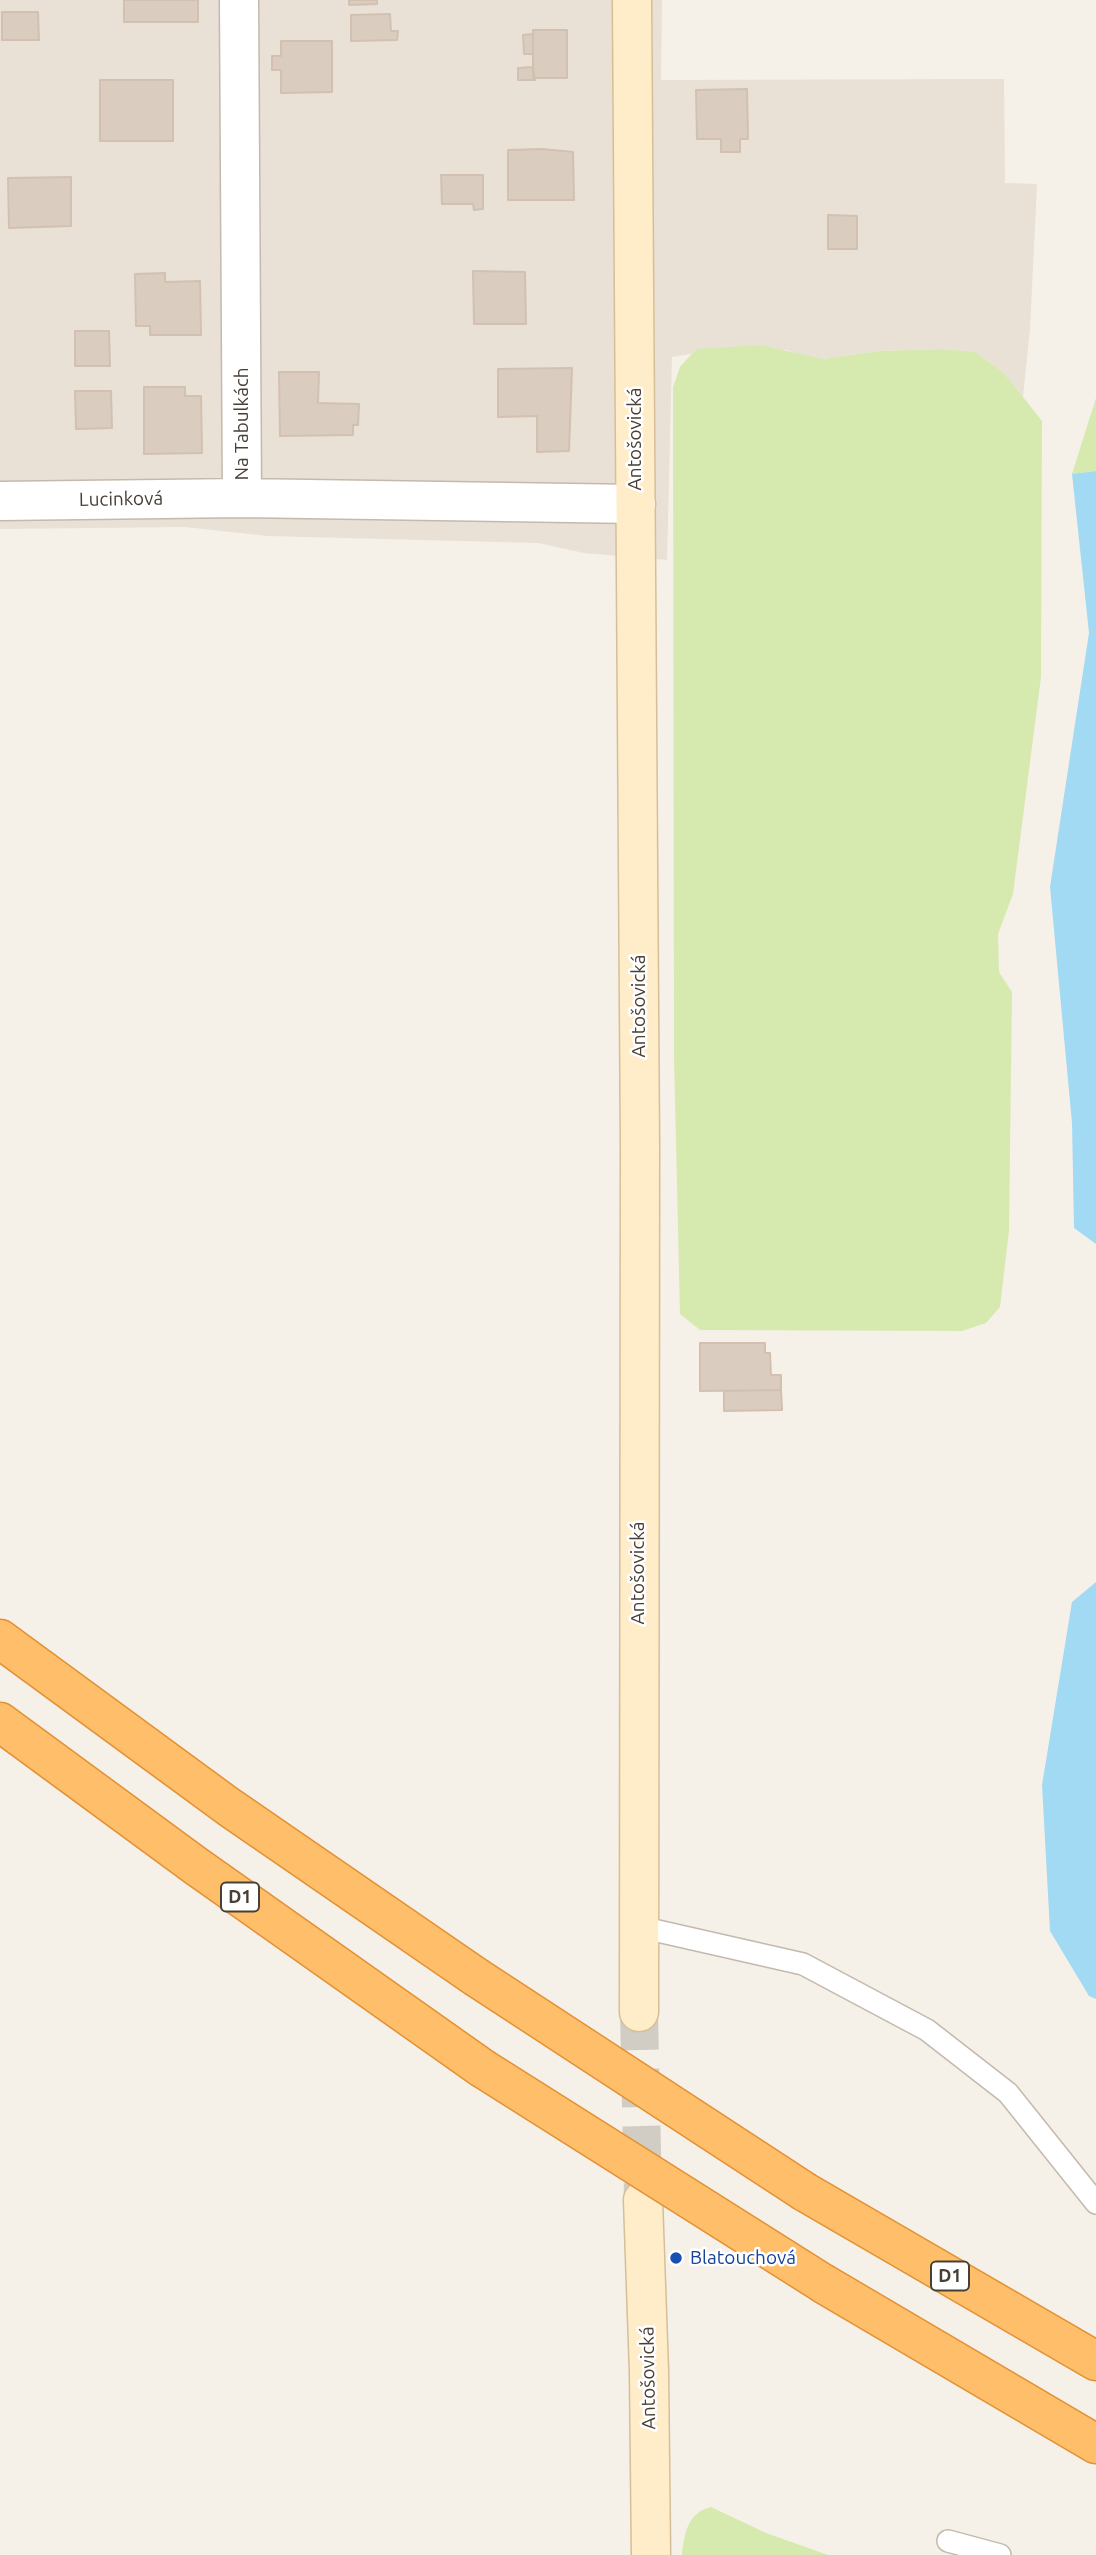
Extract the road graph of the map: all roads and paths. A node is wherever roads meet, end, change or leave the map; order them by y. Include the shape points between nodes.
1 (239, 0) edge
2 (632, 0) edge
3 (242, 498) junction
4 (0, 501) edge
5 (636, 504) junction
6 (0, 1639) edge
7 (0, 1721) edge
8 (640, 1927) junction
9 (639, 2012) tunnel mouth
10 (643, 2200) tunnel mouth
11 (1096, 2203) edge
12 (1096, 2361) edge
13 (1096, 2444) edge
14 (948, 2541) dead end
15 (651, 2555) edge
16 (1000, 2555) edge

1 - 3 street, Na Tabulkách
2 - 5 street, Antošovická
3 - 4 street, Lucinková
3 - 5 street, Na Tabulkách
5 - 8 street, Antošovická
6 - 12 highway, D1, bridge via 229,1807 476,1978 804,2192
7 - 13 highway, D1, bridge via 482,2068 824,2284
8 - 9 street, Antošovická
8 - 11 lane via 803,1964 927,2030 1008,2093
10 - 15 street, Antošovická
14 - 16 lane

